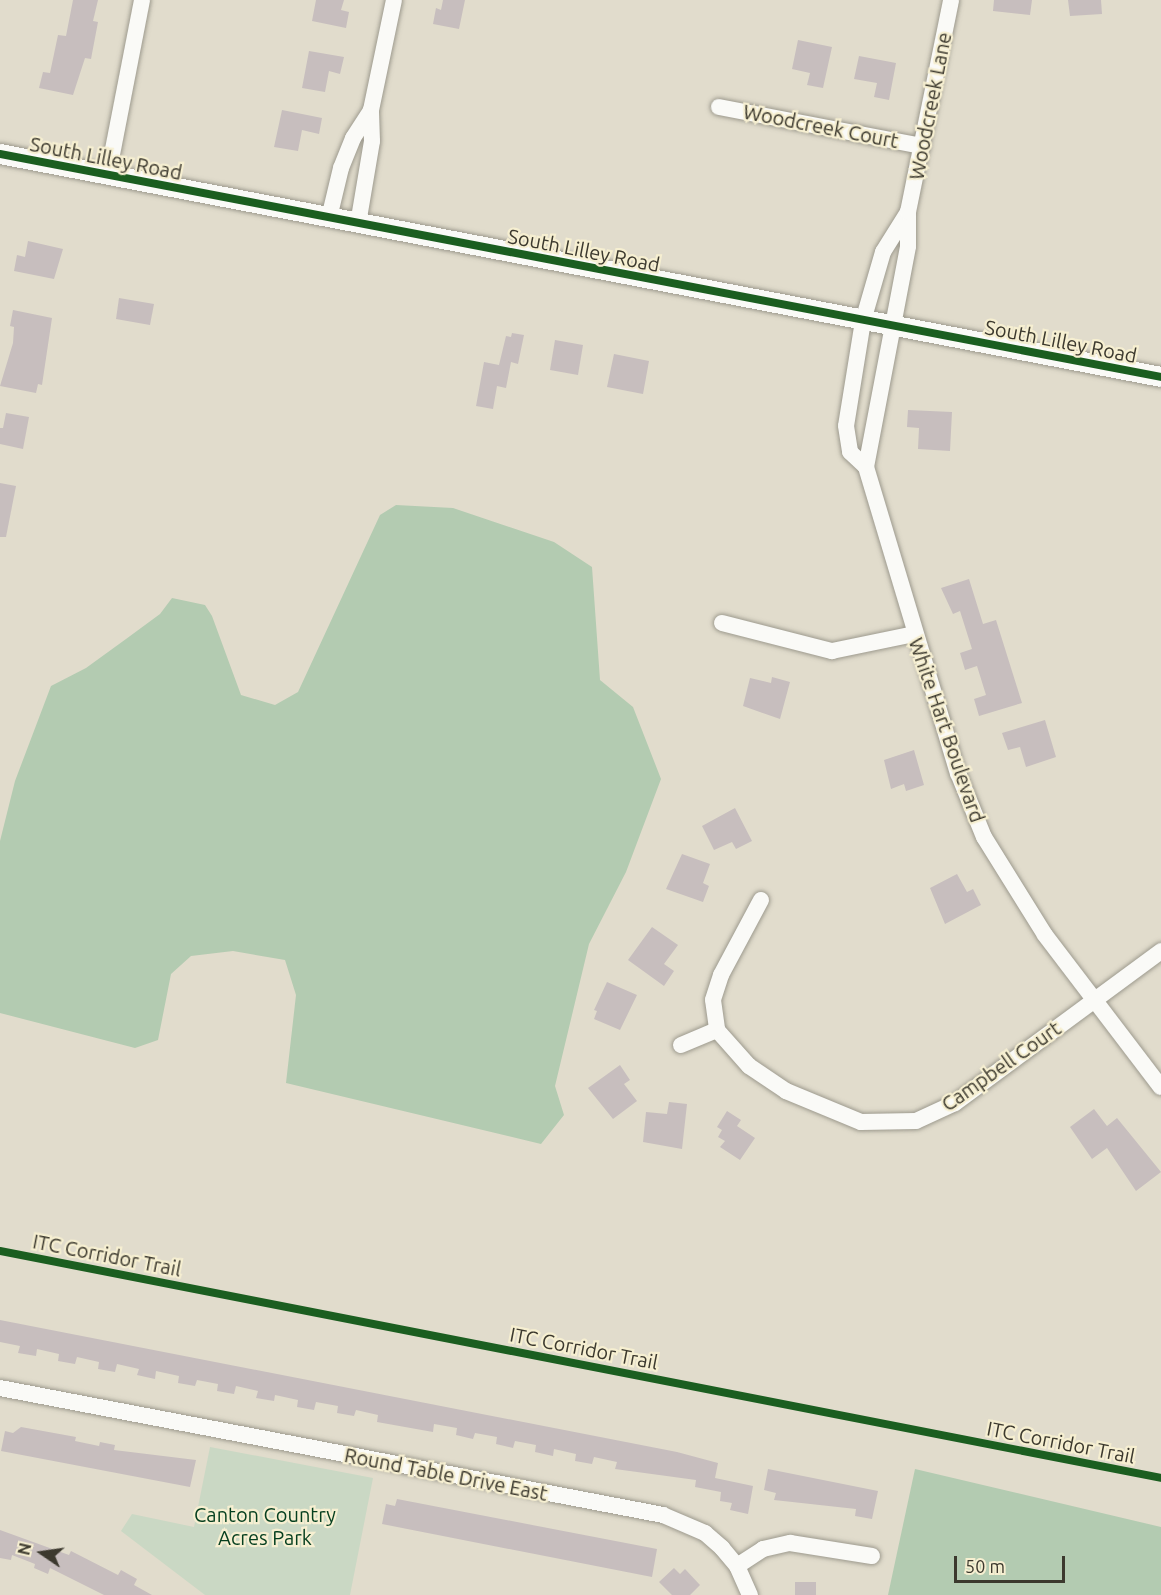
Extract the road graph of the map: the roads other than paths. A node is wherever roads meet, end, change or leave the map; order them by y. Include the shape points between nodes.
1 (142, 0) edge
2 (394, 0) edge
3 (951, 0) edge
4 (719, 107) dead end
5 (371, 110) junction
6 (922, 146) junction
7 (0, 154) edge
8 (108, 175) junction
9 (908, 212) junction
10 (329, 218) junction
11 (358, 224) junction
12 (863, 321) junction
13 (892, 327) junction
14 (1161, 377) edge
15 (866, 467) junction
16 (722, 623) dead end
17 (914, 633) junction
18 (761, 900) dead end
19 (1161, 951) edge
20 (1093, 998) junction
21 (717, 1030) junction
22 (681, 1045) dead end
23 (1161, 1087) edge
24 (0, 1388) edge
25 (872, 1556) dead end
26 (737, 1566) junction
27 (750, 1595) edge

1 - 8 street
2 - 5 street
3 - 6 street, Woodcreek Lane
4 - 6 street, Woodcreek Court
5 - 10 street via 353,138 341,168
5 - 11 street via 372,141
6 - 9 street, Woodcreek Lane
7 - 8 street, South Lilley Road
8 - 10 street, South Lilley Road
9 - 12 street, Woodcreek Lane via 883,252
9 - 13 street, Woodcreek Lane via 908,246
10 - 11 street, South Lilley Road
11 - 12 street, South Lilley Road
12 - 13 street, South Lilley Road
12 - 15 street, White Hart Boulevard via 846,426 849,452
13 - 14 street, South Lilley Road
13 - 15 street, White Hart Boulevard
15 - 17 street, White Hart Boulevard
16 - 17 street via 832,651
17 - 20 street, White Hart Boulevard via 958,773 984,837 1045,935
18 - 21 street via 721,975 713,1000
19 - 20 street, Campbell Court
20 - 21 street, Campbell Court via 955,1104 916,1120 861,1122 838,1115 786,1091 749,1066
20 - 23 street, White Hart Boulevard
21 - 22 street
24 - 26 street, Round Table Drive East via 663,1515 705,1533
25 - 26 street via 790,1543 763,1549
26 - 27 street, Round Table Drive East

